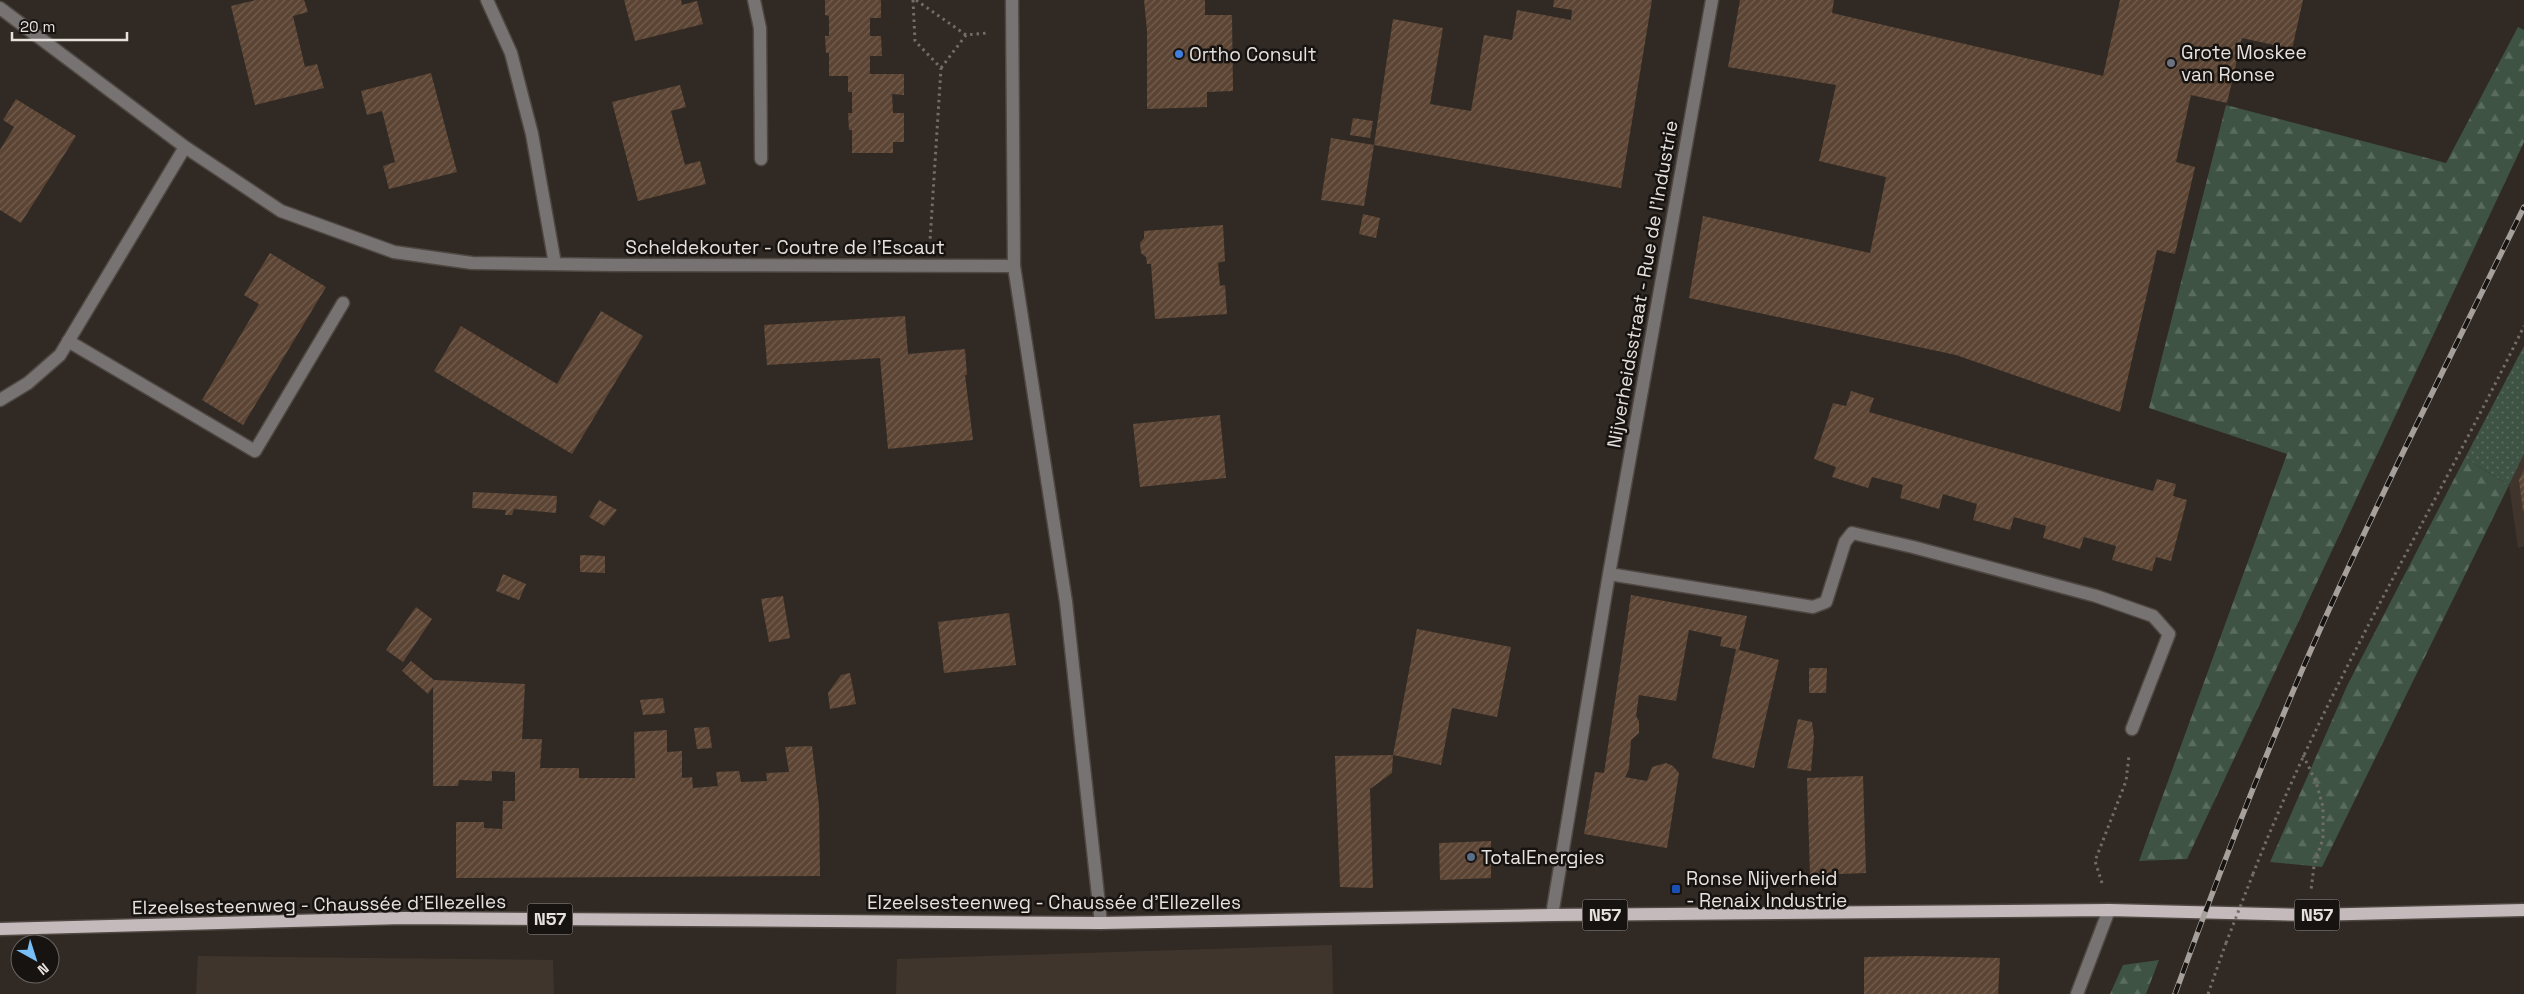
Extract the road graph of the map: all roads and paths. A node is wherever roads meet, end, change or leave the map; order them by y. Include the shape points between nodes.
1 (487, 0) edge
2 (754, 0) edge
3 (914, 0) edge
4 (1012, 0) edge
5 (1712, 0) edge
6 (0, 8) edge
7 (1012, 29) junction
8 (966, 35) junction
9 (941, 68) junction
10 (185, 147) junction
11 (761, 158) dead end
12 (555, 264) junction
13 (928, 266) junction
14 (1014, 266) junction
15 (343, 303) dead end
16 (2524, 326) edge
17 (68, 341) junction
18 (0, 400) edge
19 (1609, 574) junction
20 (2132, 729) joint
21 (2303, 755) junction
22 (2314, 866) dead end
23 (2109, 910) junction
24 (2524, 910) edge
25 (1552, 915) junction
26 (1101, 923) junction
27 (0, 929) edge
28 (2078, 994) edge
29 (2208, 994) edge

1 - 12 street via 511,53 532,134
2 - 11 street via 760,28
3 - 8 path
3 - 9 path via 915,41
4 - 7 street
5 - 19 street, Nijverheidsstraat - Rue de l'Industrie
6 - 10 street, Scheldekouter - Coutre de l'Escaut
7 - 8 path
7 - 14 street
8 - 9 path
9 - 13 path
10 - 12 street, Scheldekouter - Coutre de l'Escaut via 281,211 394,252 472,263
10 - 17 street
12 - 13 street, Scheldekouter - Coutre de l'Escaut
13 - 14 street, Scheldekouter - Coutre de l'Escaut
14 - 26 street via 1066,602
15 - 17 street via 255,451
16 - 21 path
17 - 18 street via 60,355 28,383
19 - 20 street via 1813,607 1826,602 1852,533 2096,596 2153,616 2169,634
19 - 25 street, Nijverheidsstraat - Rue de l'Industrie
20 - 23 path via 2126,782 2096,861
21 - 22 path via 2323,806 2323,838
21 - 29 path, bridge via 2253,874
23 - 24 main road, N57 via 2309,915
23 - 25 main road, Elzeelsesteenweg - Chaussée d'Ellezelles / N57
23 - 28 street
25 - 26 main road, Elzeelsesteenweg - Chaussée d'Ellezelles / N57
26 - 27 main road, Elzeelsesteenweg - Chaussée d'Ellezelles / N57 via 404,918

